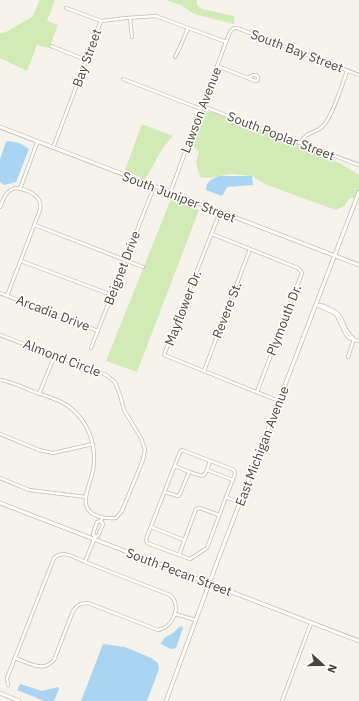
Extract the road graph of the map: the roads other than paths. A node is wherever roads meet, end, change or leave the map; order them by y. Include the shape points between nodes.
1 (66, 8) dead end
2 (130, 18) junction
3 (101, 21) junction
4 (188, 28) junction
5 (234, 28) joint
6 (132, 37) dead end
7 (226, 42) junction
8 (51, 46) dead end
9 (175, 57) dead end
10 (86, 60) junction
11 (217, 66) junction
12 (347, 71) junction
13 (359, 75) edge
14 (248, 78) dead end
15 (123, 79) dead end
16 (202, 106) junction
17 (201, 109) junction
18 (0, 127) edge
19 (37, 142) junction
20 (300, 143) junction
21 (53, 148) junction
22 (359, 165) edge
23 (154, 187) junction
24 (20, 189) junction
25 (359, 192) edge
26 (170, 193) junction
27 (0, 207) edge
28 (220, 212) junction
29 (35, 225) junction
30 (212, 234) junction
31 (250, 249) junction
32 (335, 256) junction
33 (125, 260) junction
34 (21, 261) junction
35 (359, 265) edge
36 (143, 267) dead end
37 (0, 293) edge
38 (112, 295) junction
39 (8, 296) junction
40 (317, 305) junction
41 (98, 331) junction
42 (0, 335) edge
43 (354, 339) junction
44 (359, 341) edge
45 (91, 348) dead end
46 (55, 354) junction
47 (348, 357) dead end
48 (204, 371) junction
49 (0, 380) edge
50 (257, 392) junction
51 (39, 394) junction
52 (279, 401) junction
53 (0, 434) edge
54 (93, 444) junction
55 (210, 461) junction
56 (175, 466) junction
57 (207, 470) junction
58 (189, 472) junction
59 (0, 478) edge
60 (233, 480) junction
61 (165, 492) junction
62 (86, 497) junction
63 (226, 497) junction
64 (0, 503) edge
65 (240, 503) junction
66 (220, 515) junction
67 (101, 519) junction
68 (151, 527) junction
69 (94, 538) junction
70 (184, 540) junction
71 (179, 555) junction
72 (85, 562) junction
73 (209, 584) junction
74 (175, 614) junction
75 (196, 620) junction
76 (312, 623) junction
77 (359, 641) edge
78 (15, 658) junction
79 (8, 685) dead end
80 (0, 693) edge
81 (19, 701) edge
82 (166, 701) edge
83 (282, 701) edge

1 - 3 street
2 - 3 street, Bay Street
2 - 4 street, Bay Street via 156,16
2 - 6 street
3 - 10 street, Bay Street
4 - 7 street, Bay Street
4 - 9 street
5 - 7 street, Lawson Avenue
5 - 12 street, South Bay Street
7 - 11 street, Lawson Avenue
8 - 10 street
10 - 21 street, Bay Street
11 - 14 street
11 - 16 street, Lawson Avenue
12 - 13 street, South Bay Street
12 - 20 street via 329,118 322,127 307,134
15 - 17 street
16 - 17 street, Lawson Avenue
16 - 20 street, South Poplar Street
17 - 26 street, Lawson Avenue
18 - 19 street, South Juniper Street
19 - 21 street, South Juniper Street
19 - 24 street
20 - 22 street, South Poplar Street
21 - 23 street, South Juniper Street
23 - 26 street, South Juniper Street
23 - 33 street, Beignet Drive
24 - 27 street via 9,191
24 - 29 street, Arcadia Drive via 36,196 40,201
25 - 32 street, East Michigan Avenue
26 - 28 street, South Juniper Street
28 - 30 street, Mayflower Dr.
28 - 32 street, South Juniper Street
29 - 33 street
29 - 34 street, Arcadia Drive
30 - 31 street, Plymouth Dr.
30 - 48 street, Mayflower Dr. via 164,355
31 - 48 street, Revere St.
31 - 50 street, Plymouth Dr. via 298,268 302,273
32 - 35 street, South Juniper Street
32 - 40 street, East Michigan Avenue
33 - 36 street
33 - 38 street, Beignet Drive
34 - 38 street
34 - 39 street, Arcadia Drive
37 - 39 street, Arcadia Drive
38 - 41 street, Beignet Drive
39 - 41 street, Arcadia Drive
40 - 43 street via 336,314 344,332 349,338
40 - 52 street, East Michigan Avenue
41 - 45 street, Beignet Drive
42 - 46 street, Almond Circle
43 - 44 street
43 - 47 street
46 - 51 street
46 - 67 street, Almond Circle via 106,375 115,382 124,410 141,438 145,450 122,511 116,518
48 - 50 street, Mayflower Dr.
49 - 51 street
50 - 52 street, Mayflower Dr.
51 - 54 street via 73,409 87,426
52 - 65 street, East Michigan Avenue
53 - 54 street via 53,453
54 - 62 street via 94,463
55 - 56 street via 182,450
55 - 57 street
55 - 60 street via 234,470
56 - 58 street
56 - 61 street
57 - 58 street via 202,476
57 - 60 street
58 - 61 street via 178,496
59 - 62 street via 29,490
60 - 63 street
61 - 68 street
62 - 67 street via 87,508
63 - 65 street
63 - 66 street
64 - 69 street, South Pecan Street
65 - 73 street, East Michigan Avenue
66 - 70 street via 196,509
66 - 71 street via 207,548 190,559
67 - 69 street via 93,534
67 - 69 street via 103,524 98,536
68 - 70 street
68 - 71 street via 146,539 148,543
69 - 72 street
69 - 73 street, South Pecan Street
70 - 71 street
72 - 74 street via 170,595 176,603
72 - 78 street via 62,554 54,558
73 - 75 street, East Michigan Avenue
73 - 76 street, South Pecan Street
74 - 75 street
74 - 78 street via 169,625 158,630 88,603 82,603 73,611 54,660 49,665 40,667
75 - 82 street, East Michigan Avenue
76 - 77 street, South Pecan Street
76 - 83 street
78 - 79 street via 7,678
80 - 81 street

